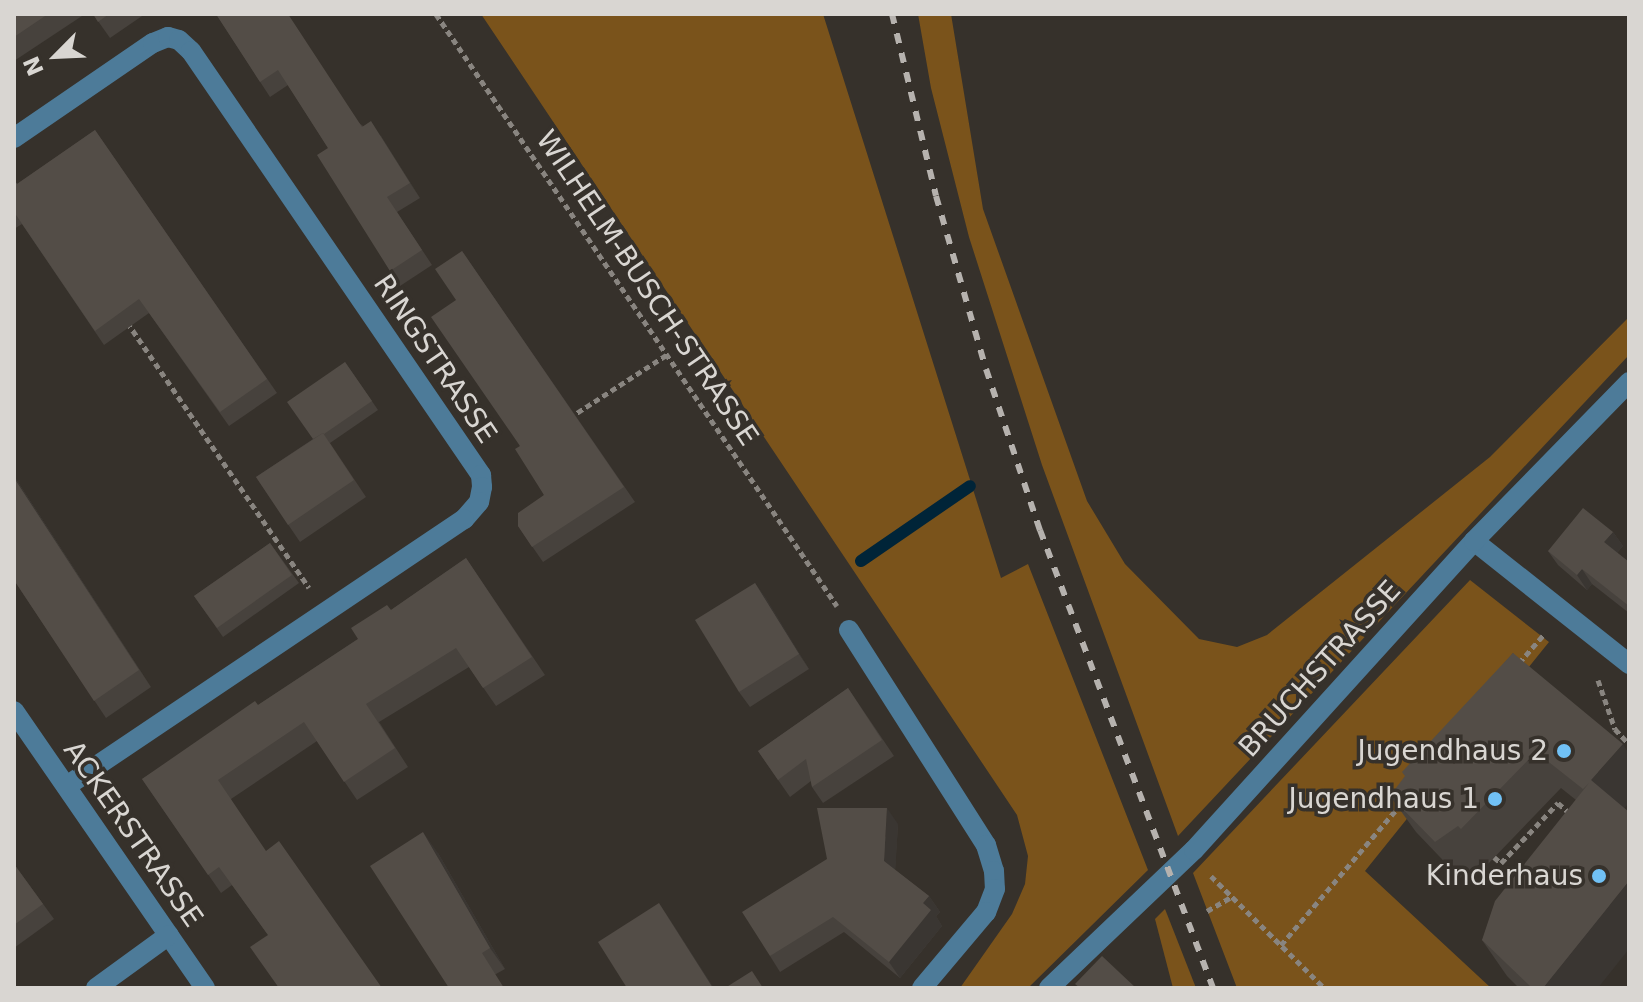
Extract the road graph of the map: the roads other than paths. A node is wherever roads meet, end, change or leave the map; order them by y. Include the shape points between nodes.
1 (14, 138) edge
2 (1629, 382) edge
3 (1474, 541) junction
4 (849, 630) dead end
5 (1629, 664) edge
6 (14, 711) edge
7 (66, 786) junction
8 (169, 935) junction
9 (96, 988) edge
10 (205, 988) edge
11 (922, 988) edge
12 (1049, 988) edge

1 - 7 street, RINGSTRASSE via 153,43 168,37 179,40 481,475 479,502 464,519
2 - 3 street, BRUCHSTRASSE
3 - 5 street
3 - 12 street, BRUCHSTRASSE via 1194,850
4 - 11 street via 986,845 994,871 995,889 986,912
6 - 7 street, ACKERSTRASSE
7 - 8 street, ACKERSTRASSE
8 - 9 street
8 - 10 street, ACKERSTRASSE

